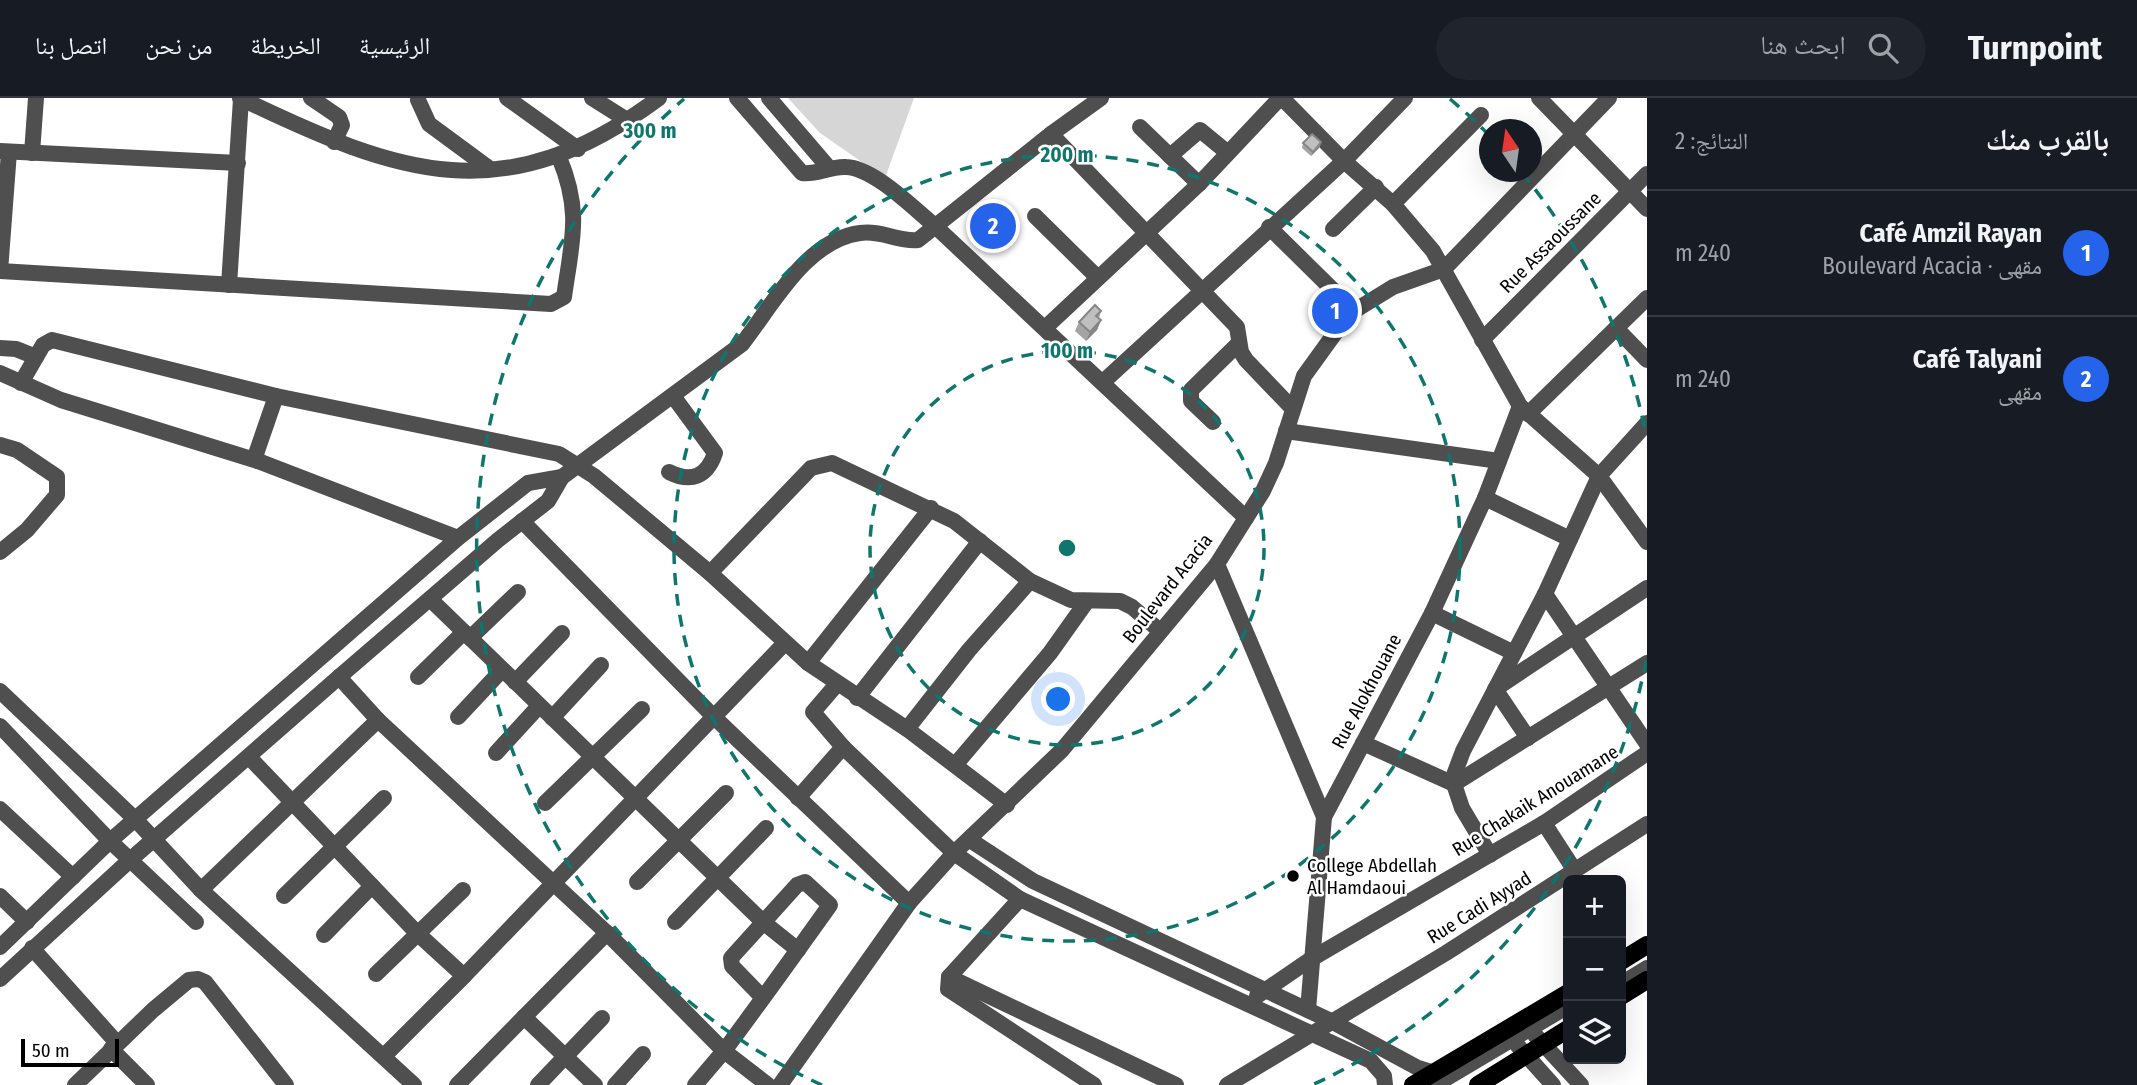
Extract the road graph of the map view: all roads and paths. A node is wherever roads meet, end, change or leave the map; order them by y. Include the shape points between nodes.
1 (36, 98) edge
2 (241, 98) edge
3 (311, 98) edge
4 (508, 98) edge
5 (592, 98) edge
6 (660, 98) edge
7 (737, 98) edge
8 (769, 98) edge
9 (1101, 98) edge
10 (1281, 98) edge
11 (1405, 98) edge
12 (1539, 98) edge
13 (1609, 98) edge
14 (418, 100) dead end
15 (273, 105) edge
16 (1481, 115) dead end
17 (627, 120) junction
18 (1140, 127) dead end
19 (1573, 133) junction
20 (1051, 134) junction
21 (334, 142) junction
22 (578, 149) junction
23 (4, 152) edge
24 (32, 153) junction
25 (1228, 153) junction
26 (1170, 156) junction
27 (559, 157) junction
28 (1344, 161) junction
29 (238, 163) junction
30 (829, 168) junction
31 (490, 169) junction
32 (1647, 174) edge
33 (1199, 184) junction
34 (1376, 187) junction
35 (1630, 191) junction
36 (1393, 204) junction
37 (1647, 209) edge
38 (1035, 216) dead end
39 (934, 225) junction
40 (1269, 227) junction
41 (1333, 229) dead end
42 (1145, 233) junction
43 (1444, 269) junction
44 (0, 271) edge
45 (1097, 278) junction
46 (229, 285) junction
47 (1201, 290) junction
48 (1647, 298) edge
49 (1354, 311) junction
50 (1046, 327) junction
51 (1616, 328) junction
52 (1482, 340) junction
53 (1239, 344) junction
54 (0, 348) edge
55 (36, 357) junction
56 (1647, 360) edge
57 (0, 373) edge
58 (1103, 382) junction
59 (20, 383) junction
60 (276, 396) junction
61 (673, 396) junction
62 (1292, 408) junction
63 (1524, 410) junction
64 (1213, 422) dead end
65 (1647, 423) edge
66 (1286, 431) junction
67 (0, 445) edge
68 (258, 461) junction
69 (1499, 461) junction
70 (578, 465) junction
71 (669, 472) dead end
72 (1599, 476) junction
73 (562, 477) junction
74 (1485, 498) junction
75 (931, 508) junction
76 (1246, 518) junction
77 (522, 521) junction
78 (458, 538) junction
79 (1570, 539) junction
80 (980, 541) junction
81 (1647, 542) edge
82 (0, 552) edge
83 (1217, 564) junction
84 (710, 573) junction
85 (1030, 581) junction
86 (1647, 588) edge
87 (517, 592) dead end
88 (1545, 594) junction
89 (430, 599) junction
90 (1087, 601) junction
91 (1432, 613) junction
92 (1160, 631) junction
93 (562, 633) dead end
94 (1573, 634) junction
95 (467, 635) junction
96 (784, 645) junction
97 (1514, 653) junction
98 (808, 663) junction
99 (1647, 663) edge
100 (601, 666) dead end
101 (502, 670) junction
102 (339, 677) junction
103 (418, 677) dead end
104 (515, 682) junction
105 (837, 684) junction
106 (1609, 688) junction
107 (1495, 689) junction
108 (0, 691) edge
109 (857, 698) junction
110 (539, 706) junction
111 (642, 709) dead end
112 (458, 717) dead end
113 (552, 718) junction
114 (714, 718) junction
115 (378, 720) junction
116 (0, 726) edge
117 (907, 729) junction
118 (1528, 738) junction
119 (1363, 743) junction
120 (1647, 744) edge
121 (843, 747) junction
122 (496, 753) dead end
123 (1647, 753) edge
124 (249, 757) junction
125 (592, 757) junction
126 (956, 764) junction
127 (1454, 784) junction
128 (726, 793) dead end
129 (384, 798) dead end
130 (798, 798) junction
131 (635, 799) junction
132 (292, 800) junction
133 (545, 803) dead end
134 (1007, 804) junction
135 (0, 809) edge
136 (1324, 817) junction
137 (135, 820) junction
138 (1544, 823) junction
139 (1647, 824) edge
140 (766, 828) dead end
141 (970, 840) junction
142 (110, 841) junction
143 (154, 841) junction
144 (679, 841) junction
145 (334, 847) junction
146 (954, 853) junction
147 (1490, 855) junction
148 (130, 860) junction
149 (1575, 872) junction
150 (73, 877) junction
151 (718, 877) junction
152 (637, 882) dead end
153 (554, 884) junction
154 (372, 886) junction
155 (201, 890) junction
156 (463, 890) dead end
157 (0, 896) edge
158 (284, 896) dead end
159 (1020, 899) junction
160 (909, 903) junction
161 (27, 922) junction
162 (196, 922) dead end
163 (675, 922) dead end
164 (763, 922) junction
165 (417, 933) junction
166 (607, 933) junction
167 (324, 935) dead end
168 (1647, 945) edge
169 (0, 947) edge
170 (32, 948) junction
171 (798, 950) junction
172 (1626, 958) edge
173 (1311, 959) junction
174 (1647, 959) edge
175 (1647, 968) edge
176 (1626, 971) edge
177 (376, 974) dead end
178 (464, 976) junction
179 (949, 977) junction
180 (0, 979) edge
181 (1647, 980) edge
182 (1626, 981) edge
183 (1265, 991) junction
184 (1626, 993) edge
185 (763, 998) junction
186 (1563, 999) edge
187 (1245, 1003) junction
188 (1308, 1010) junction
189 (1563, 1010) edge
190 (524, 1017) junction
191 (602, 1018) dead end
192 (1563, 1018) edge
193 (1331, 1021) junction
194 (1563, 1029) edge
195 (1533, 1032) junction
196 (1313, 1033) junction
197 (1515, 1043) junction
198 (114, 1046) junction
199 (724, 1051) junction
200 (643, 1054) dead end
201 (384, 1056) junction
202 (565, 1056) junction
203 (1434, 1079) edge
204 (75, 1085) edge
205 (147, 1085) edge
206 (286, 1085) edge
207 (414, 1085) edge
208 (457, 1085) edge
209 (538, 1085) edge
210 (595, 1085) edge
211 (615, 1085) edge
212 (695, 1085) edge
213 (768, 1085) edge
214 (779, 1085) edge
215 (1094, 1085) edge
216 (1176, 1085) edge
217 (1227, 1085) edge
218 (1385, 1085) edge
219 (1413, 1085) edge
220 (1455, 1085) edge
221 (1478, 1085) edge
222 (1553, 1085) edge
223 (1581, 1085) edge

1 - 24 street
2 - 15 street
2 - 29 street
3 - 21 street via 341,121
4 - 22 street
5 - 17 street
6 - 17 street
7 - 30 street via 802,173
8 - 30 street
9 - 20 street
10 - 25 street
10 - 28 street
11 - 28 street
12 - 19 street
13 - 19 street, Boulevard Acacia
14 - 31 street via 429,124
15 - 21 street
16 - 36 street
17 - 22 street
18 - 26 street
19 - 35 street
19 - 43 street, Boulevard Acacia
20 - 39 street
20 - 42 street
21 - 31 street via 412,165 465,172
22 - 27 street
23 - 24 street
23 - 44 street
24 - 29 street
25 - 26 street via 1200,131
25 - 33 street
26 - 33 street
27 - 31 street
27 - 46 street via 574,203 564,297 558,302
28 - 34 street
28 - 40 street
29 - 46 street
30 - 39 street via 856,168 870,175
32 - 35 street, Rue Assaoussane
33 - 42 street
34 - 36 street
34 - 41 street
35 - 37 street
35 - 52 street, Rue Assaoussane
36 - 43 street
38 - 45 street
39 - 50 street
39 - 61 street via 918,240 870,232 832,244 775,294 742,344
40 - 47 street
40 - 49 street
42 - 45 street
42 - 47 street
43 - 49 street, Boulevard Acacia via 1393,287
43 - 52 street
44 - 46 street
45 - 50 street
47 - 53 street via 1237,327
47 - 58 street
48 - 51 street
49 - 62 street, Boulevard Acacia via 1328,339
50 - 58 street
51 - 56 street
51 - 63 street
52 - 63 street
53 - 62 street via 1246,360
53 - 64 street via 1191,390 1191,401
54 - 55 street
55 - 59 street
55 - 60 street via 52,340
57 - 59 street
58 - 76 street
59 - 68 street
60 - 68 street
60 - 70 street via 559,454
61 - 70 street
61 - 71 street via 715,453 710,467 697,477 684,479
62 - 66 street, Boulevard Acacia
63 - 69 street, Rue Alokhouane
63 - 72 street
65 - 72 street
66 - 69 street
66 - 76 street, Boulevard Acacia via 1263,491
67 - 82 street via 17,450 57,477 57,495 27,530
68 - 78 street
69 - 74 street, Rue Alokhouane
70 - 73 street
70 - 84 street
72 - 79 street
72 - 81 street
73 - 77 street via 548,501
73 - 78 street via 528,484
74 - 79 street
74 - 91 street, Rue Alokhouane
75 - 80 street
75 - 84 street via 842,466 822,463 811,468
75 - 98 street
76 - 83 street, Boulevard Acacia
77 - 89 street
77 - 114 street
78 - 137 street
79 - 88 street
80 - 85 street
80 - 109 street
83 - 92 street, Boulevard Acacia
83 - 136 street
84 - 96 street
85 - 90 street via 1071,600
85 - 117 street
86 - 94 street
87 - 95 street
88 - 94 street
88 - 97 street
89 - 95 street
89 - 102 street
90 - 92 street via 1120,601
90 - 126 street via 1050,653
91 - 97 street
91 - 119 street, Rue Alokhouane
92 - 134 street, Boulevard Acacia via 1062,750
93 - 104 street
94 - 106 street
94 - 107 street
95 - 101 street
95 - 103 street
96 - 98 street
96 - 114 street
97 - 107 street
98 - 105 street
99 - 106 street
100 - 113 street
101 - 104 street
101 - 112 street
102 - 115 street
102 - 124 street
104 - 110 street
105 - 109 street
105 - 121 street via 813,712
106 - 118 street
106 - 120 street
107 - 118 street
107 - 127 street via 1463,751
108 - 137 street
109 - 117 street
110 - 113 street
110 - 122 street
111 - 125 street
113 - 125 street
114 - 130 street
114 - 131 street
115 - 132 street
115 - 153 street
116 - 142 street
117 - 126 street
118 - 127 street
119 - 127 street
119 - 136 street, Rue Alokhouane
121 - 130 street
121 - 146 street
123 - 138 street, Rue Chakaik Anouamane
124 - 132 street
124 - 143 street
125 - 131 street
125 - 133 street
126 - 134 street
127 - 147 street via 1462,808
128 - 144 street
129 - 145 street
130 - 160 street
131 - 144 street
131 - 153 street
132 - 145 street
132 - 155 street
134 - 141 street, Boulevard Acacia
135 - 150 street
136 - 173 street, Rue Alokhouane
137 - 142 street
137 - 143 street
138 - 147 street, Rue Chakaik Anouamane
138 - 149 street
139 - 149 street, Rue Cadi Ayyad
140 - 151 street
141 - 146 street, Boulevard Acacia
141 - 183 street via 1032,881
142 - 148 street
142 - 150 street
143 - 148 street
143 - 155 street
144 - 151 street
144 - 152 street
145 - 154 street
145 - 158 street
146 - 159 street
146 - 160 street, Boulevard Acacia
147 - 173 street, Rue Chakaik Anouamane
148 - 162 street
148 - 170 street
149 - 193 street, Rue Cadi Ayyad
150 - 161 street
151 - 163 street
151 - 164 street
153 - 166 street
153 - 178 street
154 - 165 street
154 - 167 street
155 - 201 street
156 - 165 street
157 - 161 street
159 - 179 street
159 - 187 street
160 - 214 street, Boulevard Acacia
161 - 169 street
164 - 171 street
164 - 171 street via 801,883 828,900 830,905
164 - 185 street via 731,962
165 - 177 street
165 - 178 street
166 - 190 street
166 - 199 street
168 - 172 main road
170 - 180 street
170 - 198 street
171 - 185 street
173 - 183 street, Rue Chakaik Anouamane
173 - 188 street, Rue Alokhouane
174 - 176 street
175 - 182 street
178 - 201 street
179 - 215 street via 951,993
179 - 216 street
181 - 184 main road
183 - 187 street, Rue Chakaik Anouamane
183 - 188 street
185 - 199 street
186 - 195 main road
187 - 196 street
188 - 193 street
189 - 195 street
190 - 202 street
190 - 208 street
191 - 202 street
192 - 195 street
193 - 196 street, Rue Cadi Ayyad
193 - 203 street
194 - 195 main road
195 - 197 main road
195 - 197 main road
195 - 223 street
196 - 217 street, Rue Cadi Ayyad
196 - 218 street via 1371,1061 1384,1076
197 - 203 main road
197 - 220 street
197 - 221 main road
197 - 222 street
198 - 204 street
198 - 205 street
198 - 206 street via 180,988 198,979
199 - 212 street
199 - 213 street
200 - 211 street
201 - 207 street
202 - 209 street
202 - 210 street
203 - 219 main road

